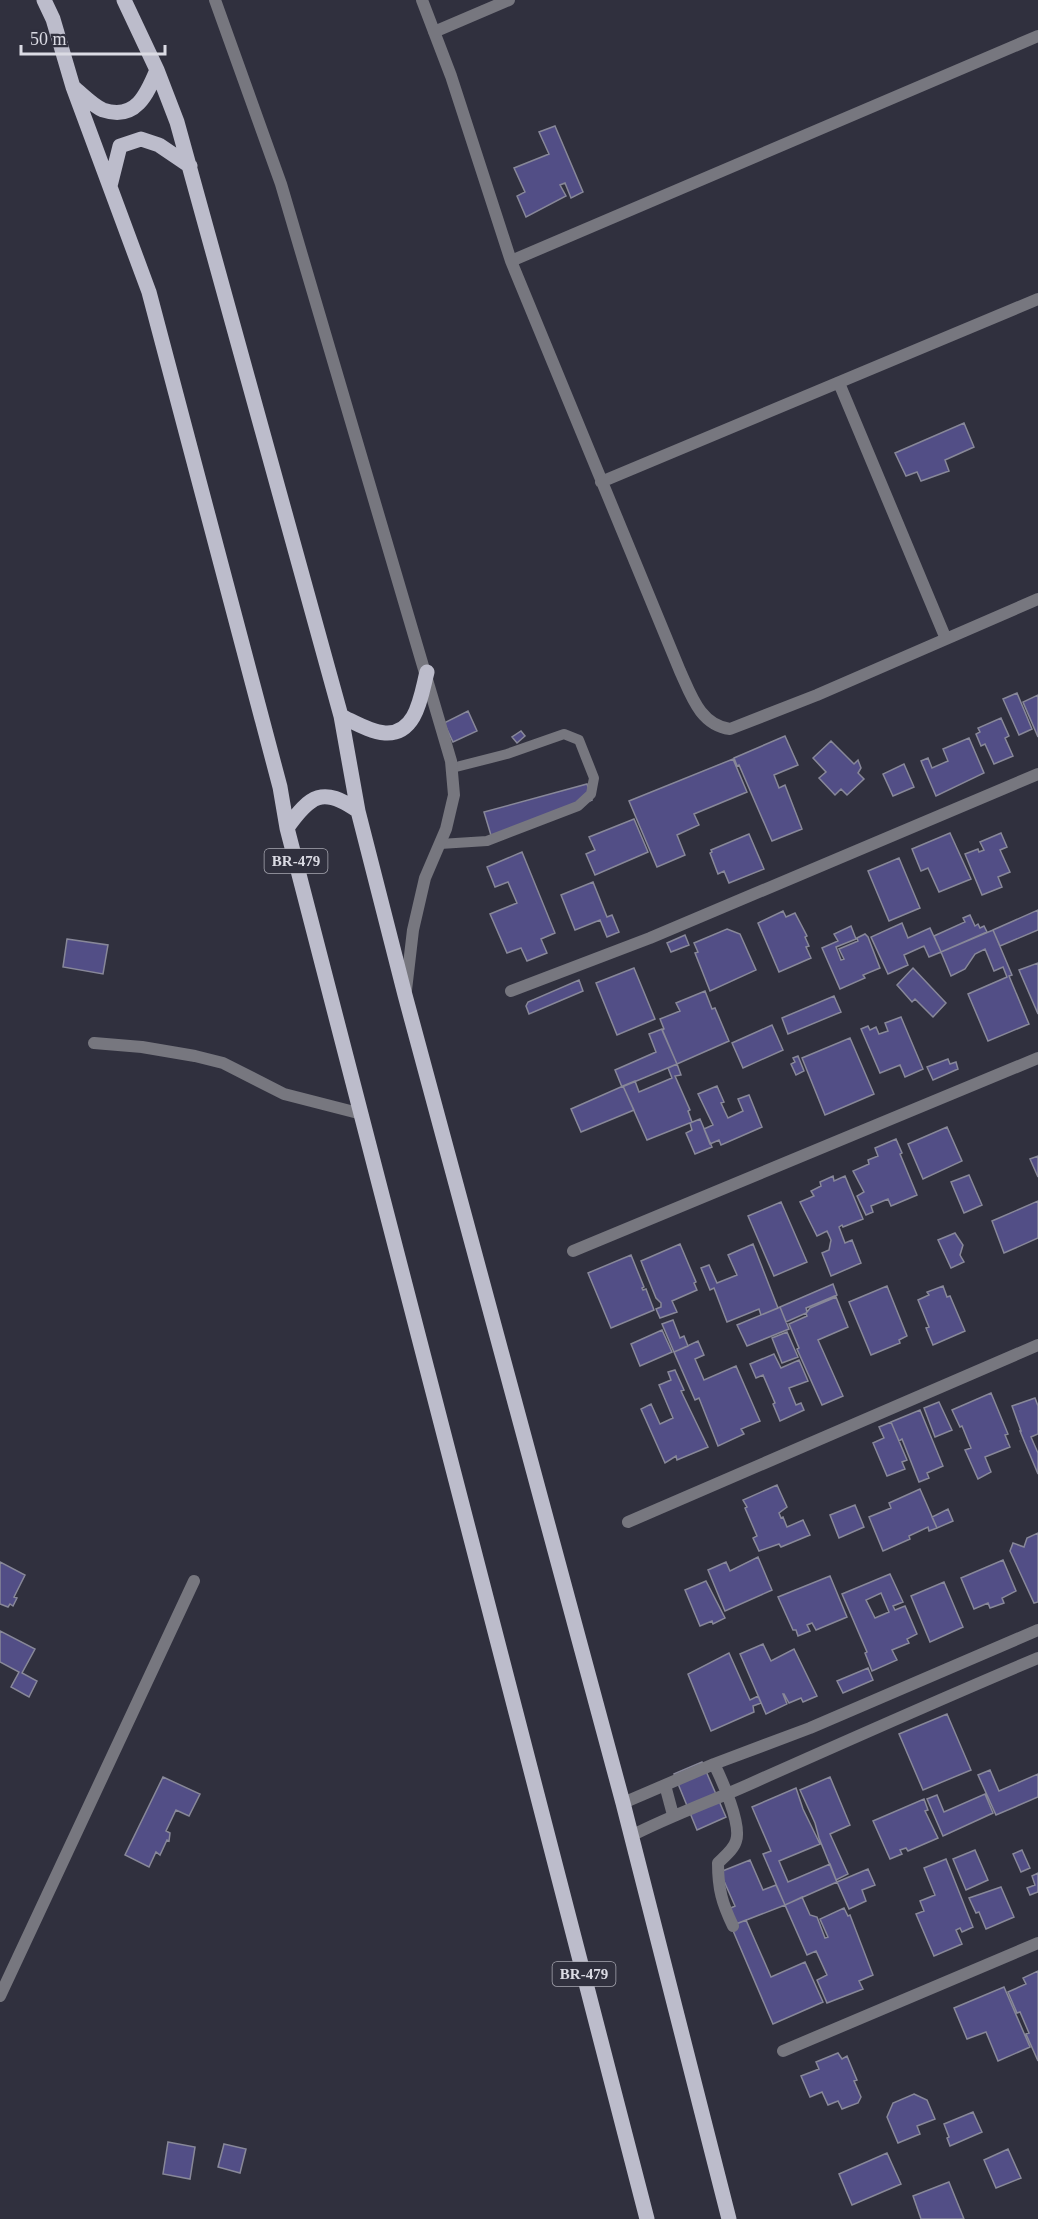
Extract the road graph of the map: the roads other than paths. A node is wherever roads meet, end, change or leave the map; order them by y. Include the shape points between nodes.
1 (45, 0) edge
2 (124, 0) edge
3 (214, 0) edge
4 (422, 0) edge
5 (509, 0) edge
6 (434, 32) junction
7 (1038, 36) edge
8 (157, 70) junction
9 (73, 87) junction
10 (190, 166) junction
11 (110, 186) junction
12 (511, 261) junction
13 (1038, 299) edge
14 (839, 383) junction
15 (601, 482) junction
16 (1038, 599) edge
17 (946, 639) junction
18 (427, 672) junction
19 (340, 716) junction
20 (452, 768) junction
21 (1038, 774) edge
22 (358, 810) junction
23 (287, 828) junction
24 (440, 844) junction
25 (512, 991) dead end
26 (405, 995) junction
27 (94, 1043) dead end
28 (1038, 1058) edge
29 (362, 1114) junction
30 (573, 1251) dead end
31 (1038, 1345) edge
32 (628, 1522) dead end
33 (194, 1581) dead end
34 (1038, 1630) edge
35 (1038, 1658) edge
36 (714, 1764) junction
37 (665, 1785) junction
38 (728, 1794) junction
39 (623, 1803) junction
40 (673, 1815) junction
41 (631, 1836) junction
42 (733, 1926) dead end
43 (1038, 1943) edge
44 (0, 1996) edge
45 (783, 2051) dead end
46 (647, 2219) edge
47 (729, 2219) edge

1 - 9 main road, BR-479
2 - 8 main road
3 - 18 street via 280,184
4 - 6 street
5 - 6 street
6 - 12 street
7 - 12 street
8 - 9 main road via 142,102 129,110 102,109
8 - 10 main road
9 - 11 main road, BR-479
10 - 11 main road via 141,138 120,146
10 - 19 main road
11 - 23 main road, BR-479 via 149,292 280,787
12 - 15 street
13 - 14 street
14 - 15 street
14 - 17 street
15 - 17 street via 692,698 704,716 721,728 730,729 817,695
16 - 17 street
18 - 19 main road via 413,719 401,729 386,733
18 - 20 street
19 - 22 main road
20 - 24 street via 454,795
20 - 24 lane via 564,734 579,740 594,778 591,794 578,806 487,841
21 - 25 street via 650,938
22 - 23 main road via 340,798 323,795 297,813
22 - 26 main road
23 - 29 main road, BR-479
24 - 26 street via 425,878 413,930
26 - 39 main road
27 - 29 street via 142,1047 223,1063 284,1094
28 - 30 street
29 - 46 main road, BR-479
31 - 32 street
33 - 44 street
34 - 36 street via 810,1728
35 - 38 street
36 - 37 street
36 - 38 street
37 - 39 street
37 - 40 street
38 - 40 street
38 - 42 street via 737,1836 736,1844 718,1863 718,1884
39 - 41 main road
40 - 41 street
41 - 47 main road
43 - 45 street

